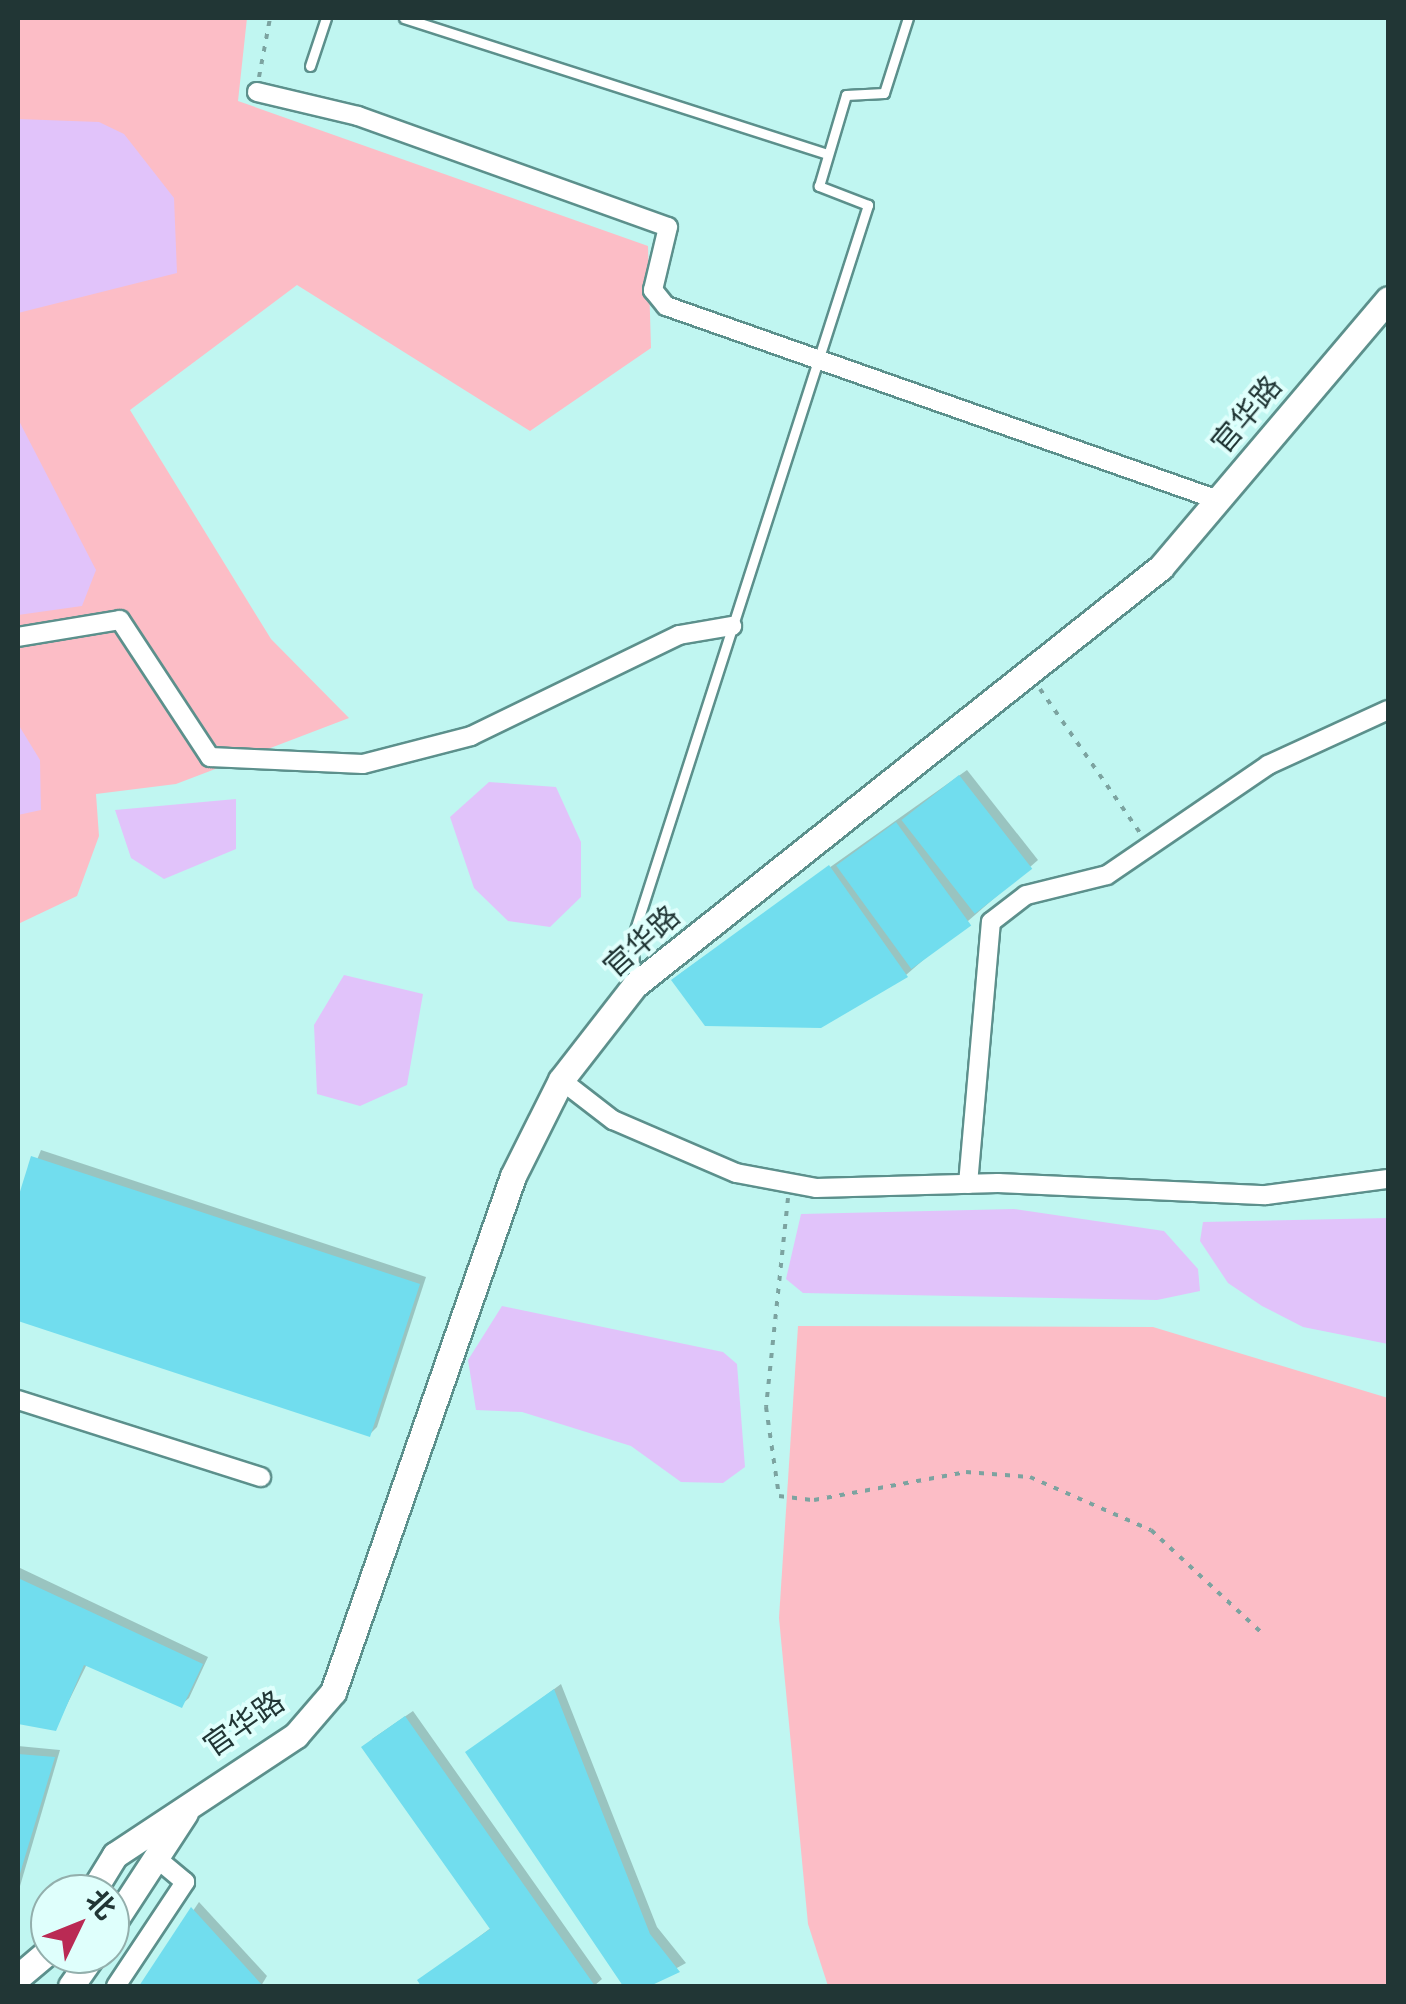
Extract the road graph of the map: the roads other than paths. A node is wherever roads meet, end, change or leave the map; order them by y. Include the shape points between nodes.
1 (326, 18) edge
2 (404, 18) edge
3 (908, 18) edge
4 (310, 66) dead end
5 (256, 92) road end
6 (828, 154) junction
7 (1388, 298) edge
8 (816, 365) junction
9 (1218, 500) junction
10 (732, 626) junction
11 (18, 638) edge
12 (1388, 710) edge
13 (635, 985) junction
14 (561, 1080) junction
15 (1388, 1179) edge
16 (968, 1184) junction
17 (18, 1400) edge
18 (261, 1477) dead end
19 (191, 1805) junction
20 (156, 1858) junction
21 (103, 1874) edge
22 (130, 1898) edge
23 (116, 1986) edge

1 - 4 lane
2 - 6 lane
3 - 6 lane via 884,92 846,96
5 - 8 street via 358,116 668,227 653,290 666,306
6 - 8 lane via 819,186 868,205
7 - 9 main road, 官华路
8 - 9 street
8 - 10 lane
9 - 13 main road, 官华路 via 1161,567
10 - 11 street via 679,635 472,736 364,764 210,757 120,620
10 - 13 lane via 633,936
12 - 16 street via 1268,765 1108,875 1026,895 992,922
13 - 14 main road, 官华路
14 - 16 street via 613,1120 736,1173 790,1183
14 - 19 main road, 官华路 via 513,1176 332,1692 296,1734
15 - 16 street via 1266,1195
17 - 18 street
19 - 20 main road, 官华路
19 - 21 main road, 官华路 via 115,1855
20 - 22 main road, 官华路
20 - 23 street via 186,1882

